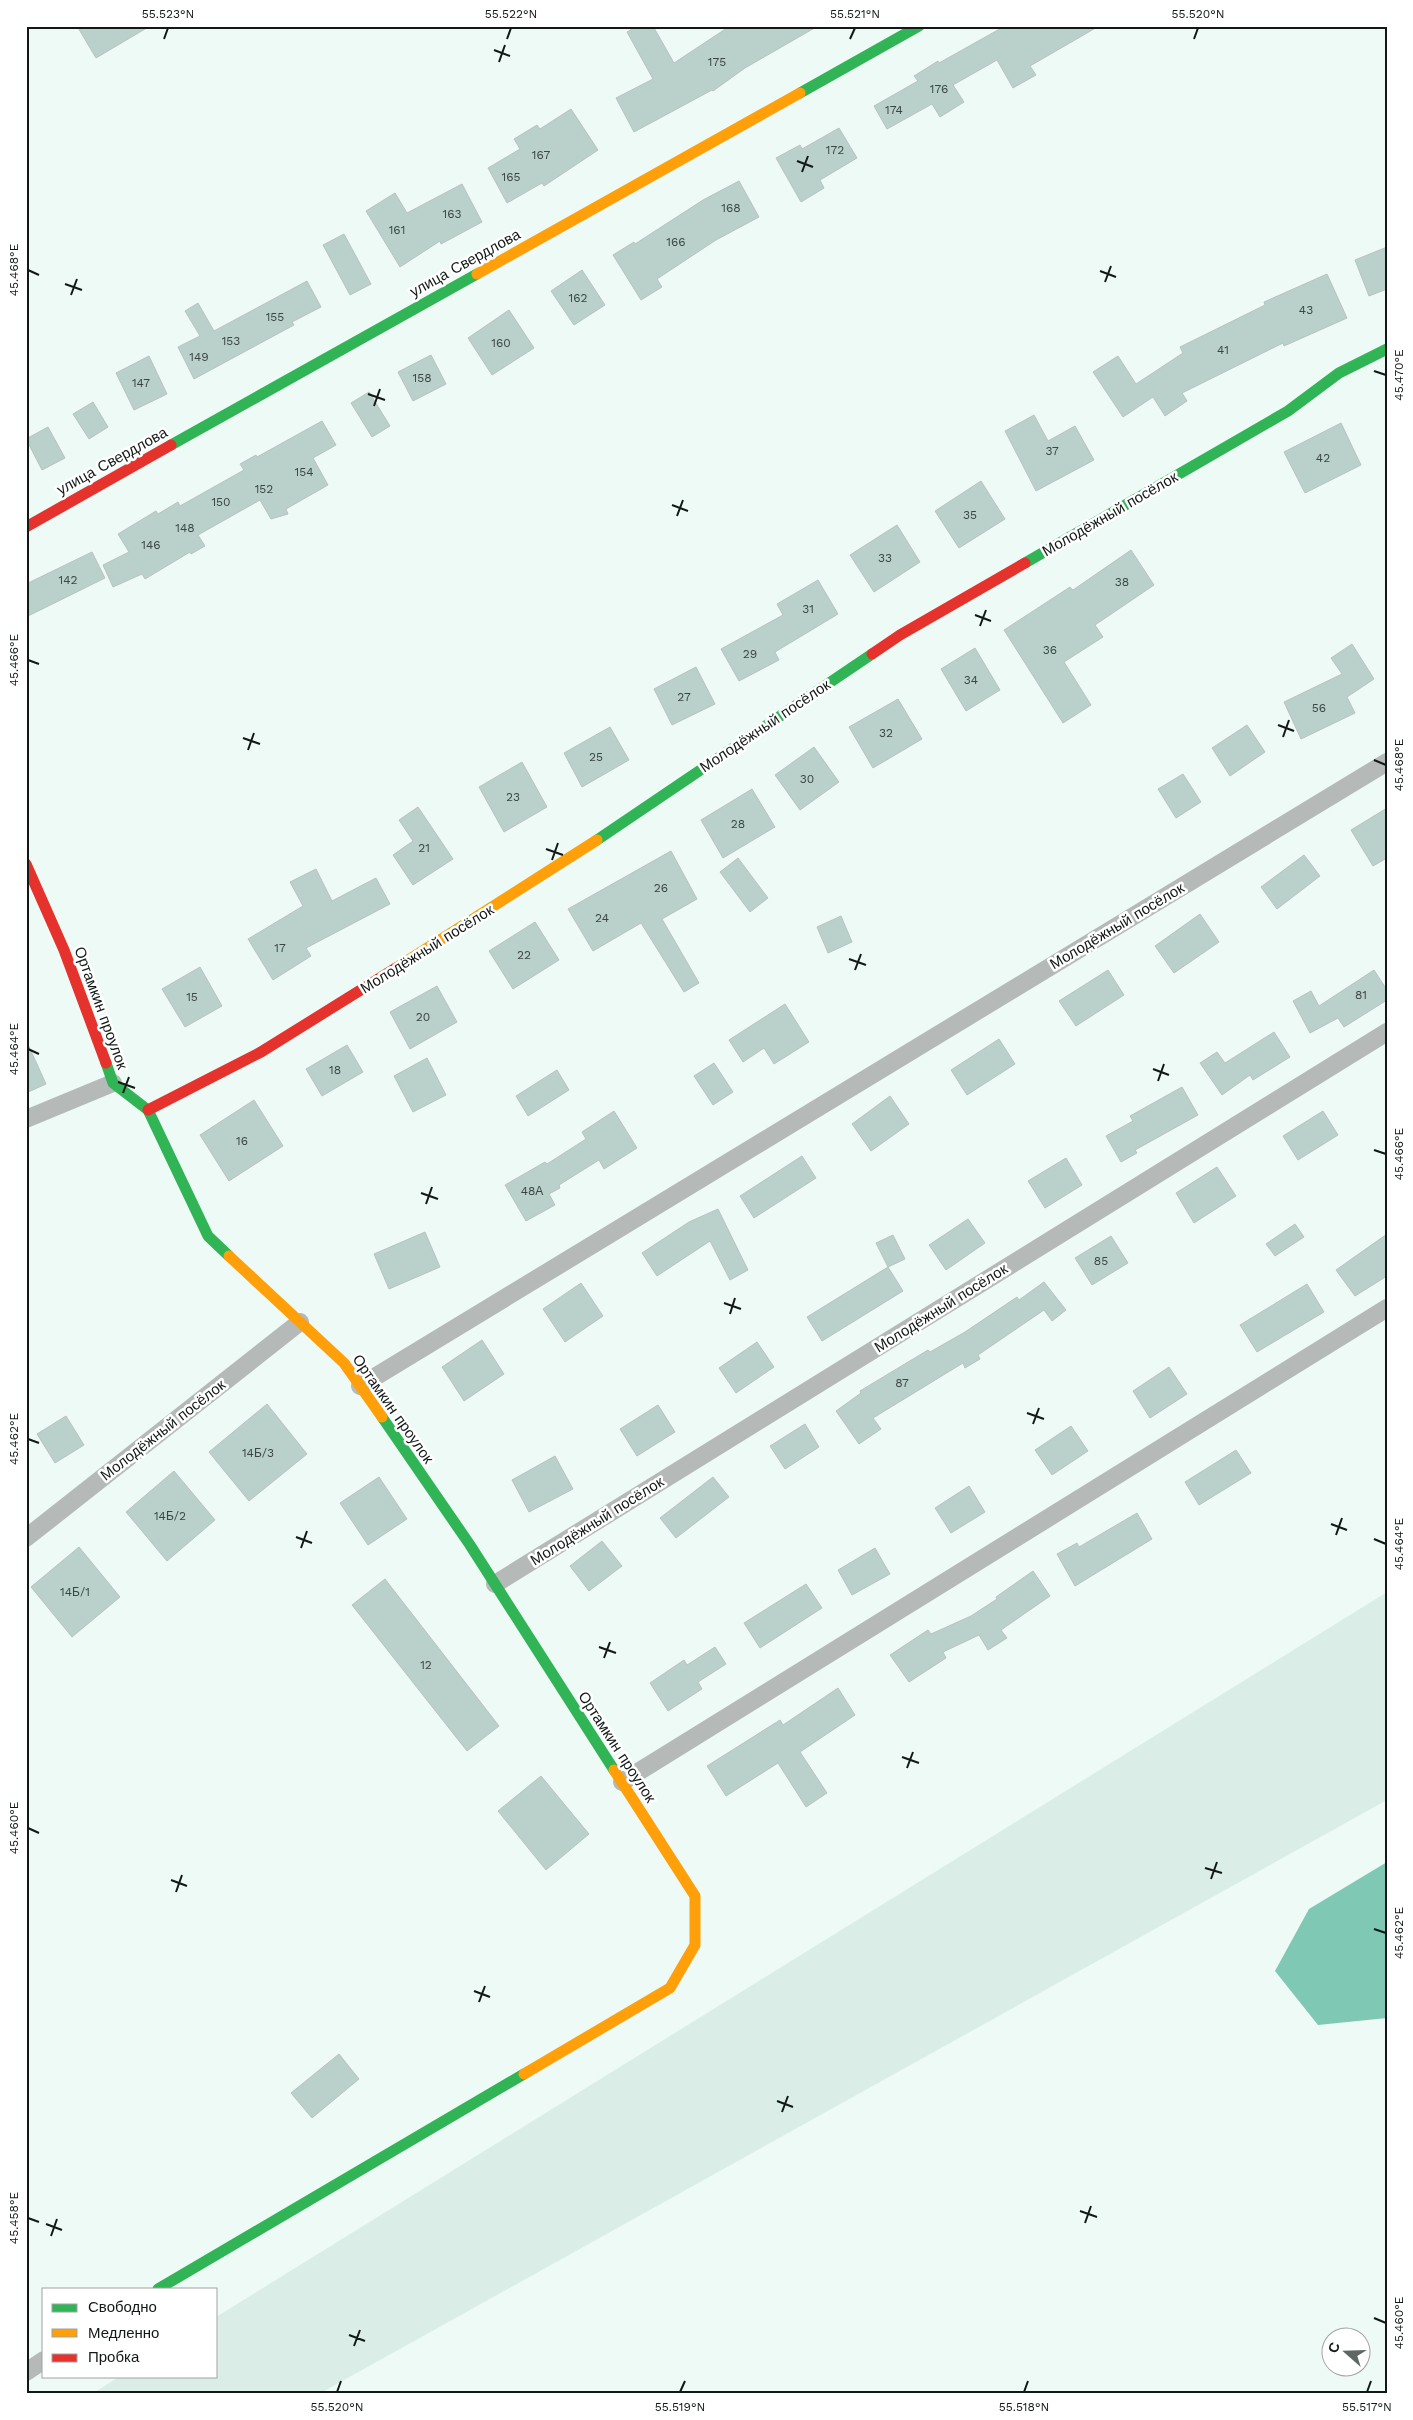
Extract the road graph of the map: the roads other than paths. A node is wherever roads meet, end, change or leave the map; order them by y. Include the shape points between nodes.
1 (919, 26) edge
2 (1387, 349) edge
3 (26, 527) edge
4 (1387, 762) edge
5 (26, 864) edge
6 (1387, 1032) edge
7 (113, 1083) junction
8 (148, 1110) junction
9 (26, 1119) edge
10 (1387, 1308) edge
11 (300, 1322) junction
12 (360, 1386) junction
13 (26, 1538) edge
14 (495, 1584) junction
15 (622, 1782) junction
16 (160, 2288) edge
17 (42, 2361) edge
18 (26, 2372) edge

1 - 3 street, улица Свердлова
2 - 8 street, Молодёжный посёлок via 1339,373 1288,411 900,635 554,870 262,1052
4 - 12 street, Молодёжный посёлок
5 - 7 street, Ортамкин проулок via 64,950
6 - 14 street, Молодёжный посёлок
7 - 8 street, Ортамкин проулок
7 - 9 street
8 - 11 street, Ортамкин проулок via 208,1236
10 - 15 street
11 - 12 street, Ортамкин проулок via 344,1363
11 - 13 street, Молодёжный посёлок
12 - 14 street, Ортамкин проулок
14 - 15 street, Ортамкин проулок
15 - 16 street, Ортамкин проулок via 695,1896 695,1944 670,1988
17 - 18 street

